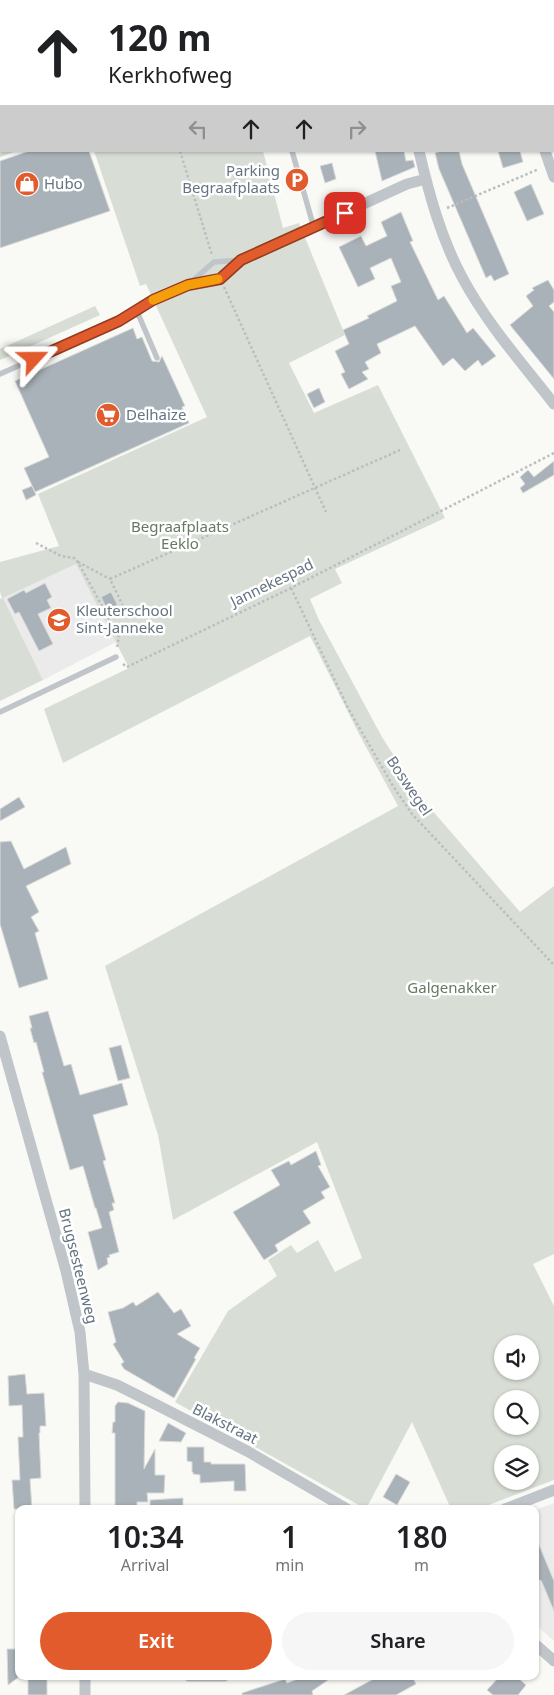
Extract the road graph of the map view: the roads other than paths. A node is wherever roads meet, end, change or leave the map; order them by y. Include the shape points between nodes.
1 (292, 152) edge
2 (419, 152) edge
3 (546, 152) edge
4 (552, 170) edge
5 (426, 178) junction
6 (314, 228) junction
7 (241, 260) junction
8 (188, 285) junction
9 (131, 312) junction
10 (157, 358) dead end
11 (0, 374) edge
12 (554, 404) edge
13 (116, 658) road end
14 (0, 712) edge
15 (0, 1036) edge
16 (84, 1374) junction
17 (554, 1490) edge
18 (85, 1505) edge
19 (341, 1505) edge
20 (516, 1505) edge
21 (539, 1648) edge
22 (554, 1661) edge
23 (85, 1680) edge
24 (85, 1695) edge

1 - 6 lane
2 - 5 street
3 - 4 street
5 - 6 street
5 - 12 street via 445,239 462,278 489,321
6 - 7 street
7 - 8 lane via 220,279
7 - 8 lane via 214,262
8 - 9 lane
9 - 10 lane via 139,316
9 - 11 lane via 119,321
13 - 14 lane
15 - 16 street, Brugsesteenweg via 74,1304
16 - 18 street, Brugsesteenweg
16 - 19 street, Blakstraat via 117,1385 149,1401
17 - 20 street
21 - 22 street
23 - 24 street

